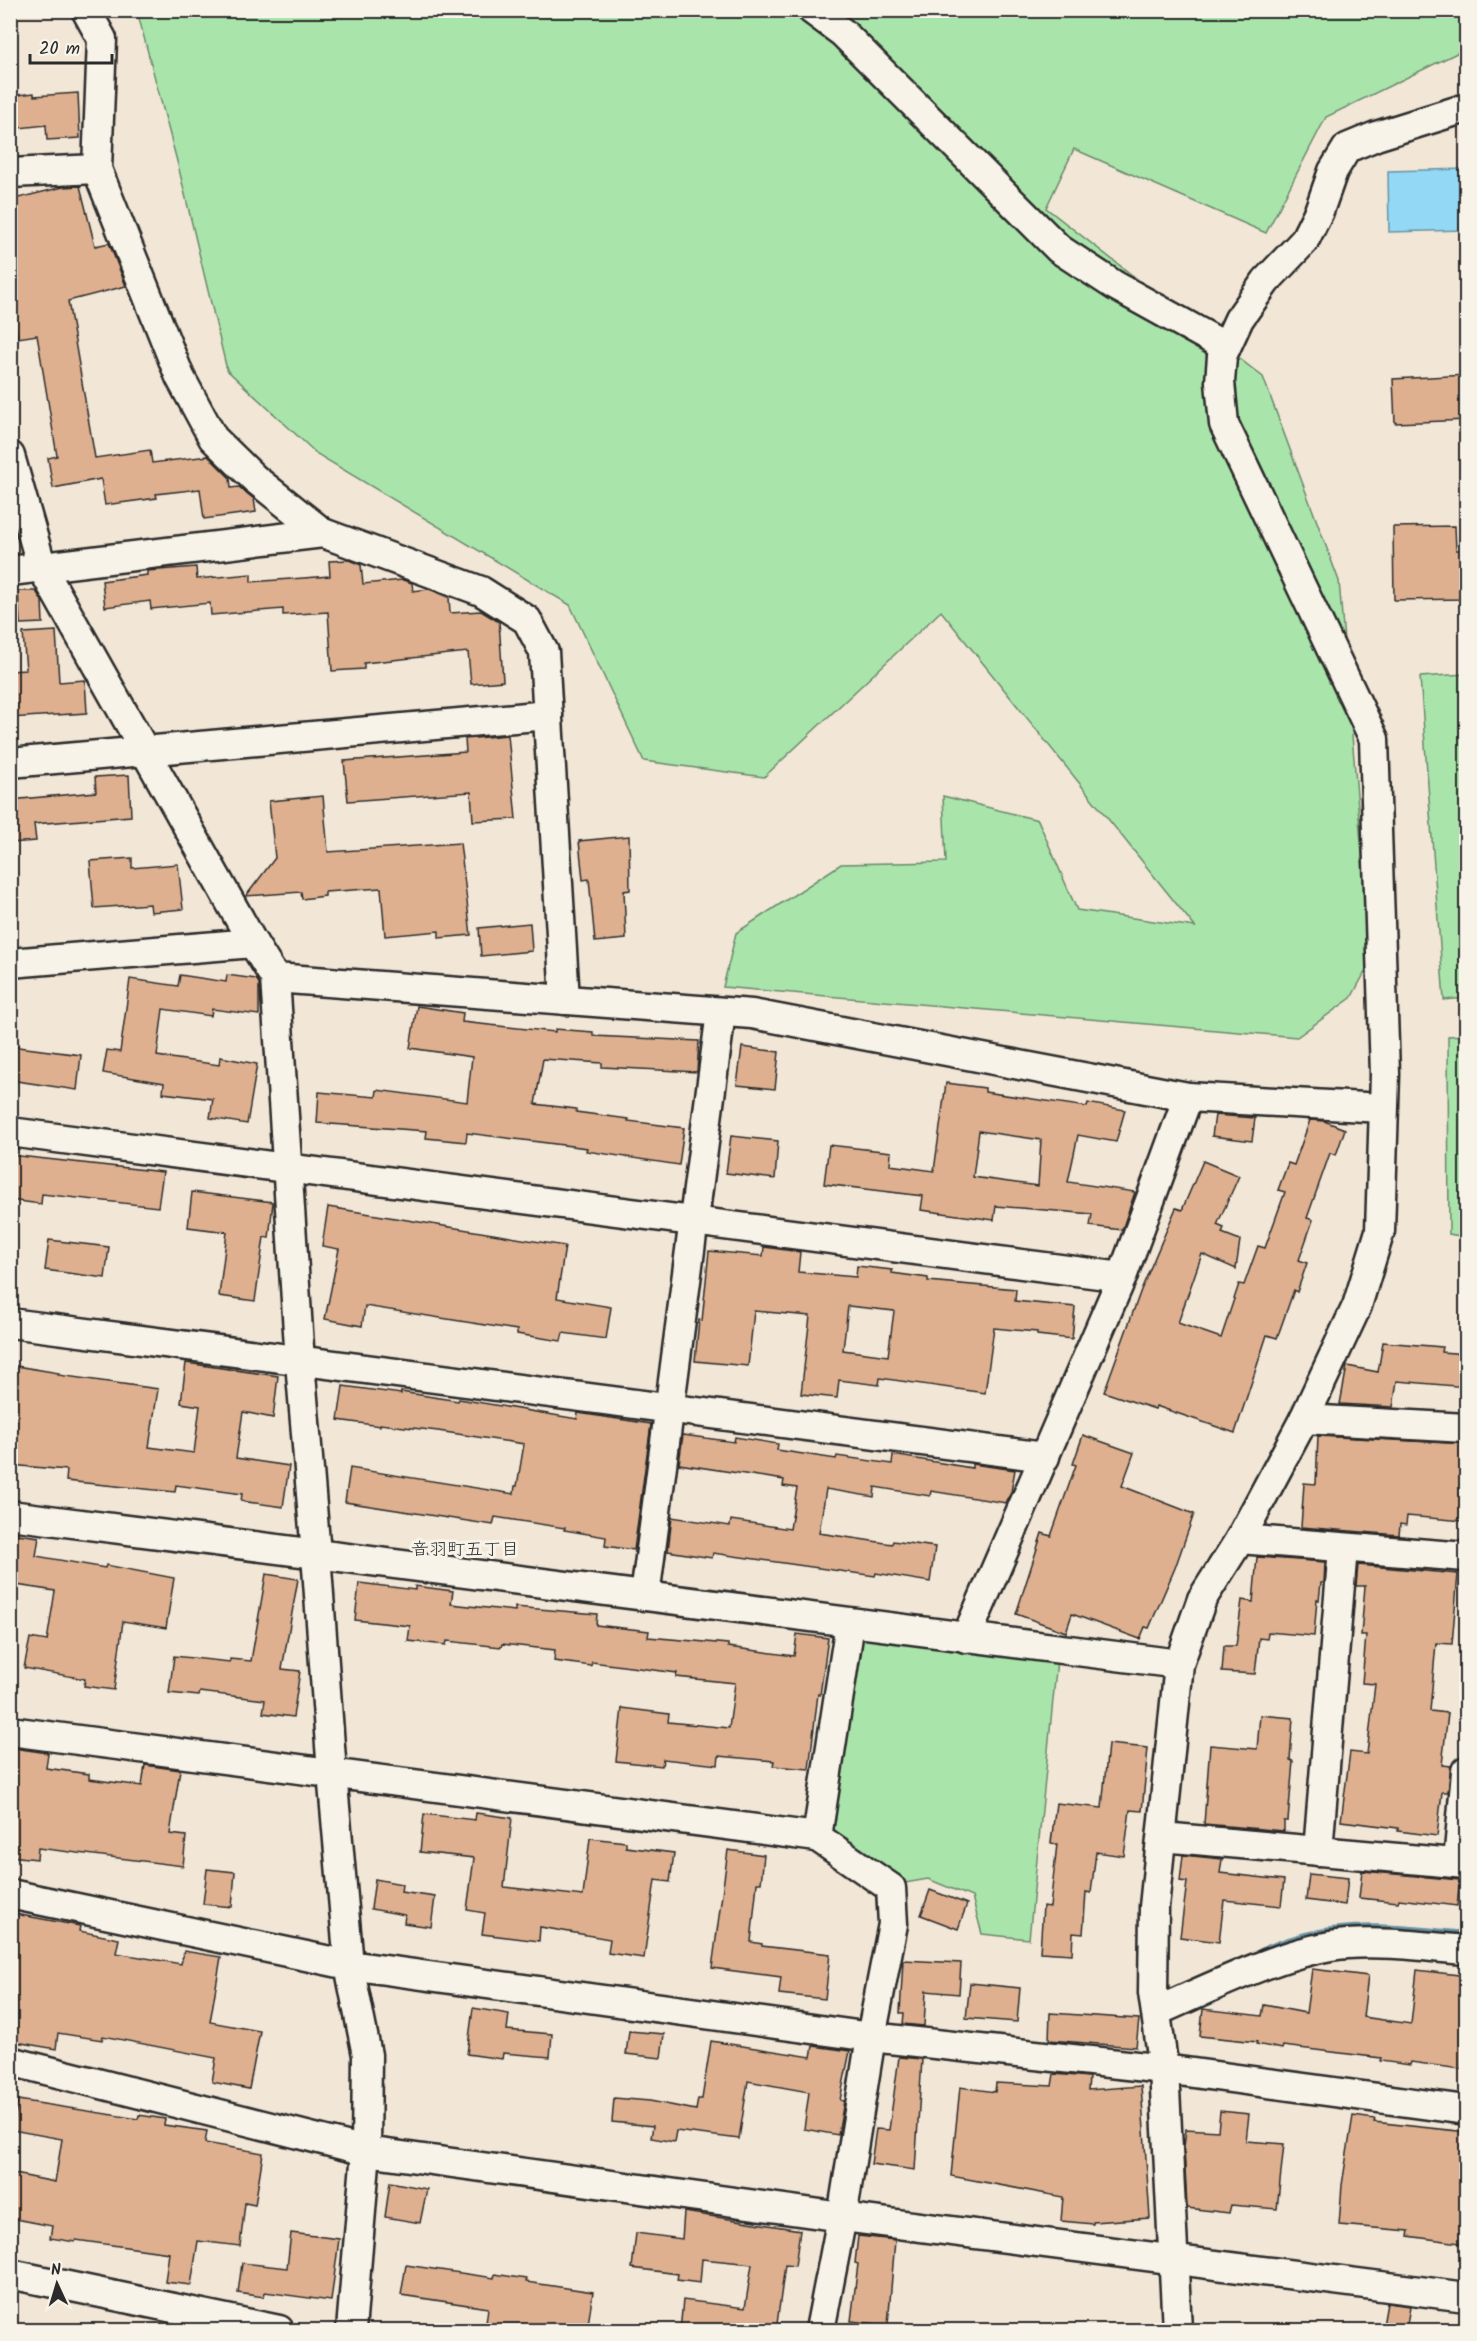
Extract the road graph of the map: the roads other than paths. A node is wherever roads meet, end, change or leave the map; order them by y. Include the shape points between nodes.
1 (86, 10) edge
2 (812, 10) edge
3 (1467, 108) edge
4 (97, 170) junction
5 (10, 173) edge
6 (1226, 347) junction
7 (10, 456) edge
8 (323, 533) junction
9 (42, 568) junction
10 (10, 571) edge
11 (548, 715) junction
12 (144, 751) junction
13 (10, 763) edge
14 (253, 944) junction
15 (10, 963) edge
16 (275, 978) junction
17 (565, 1000) junction
18 (721, 1012) junction
19 (1188, 1097) junction
20 (1382, 1108) junction
21 (10, 1132) edge
22 (288, 1169) junction
23 (692, 1221) junction
24 (1122, 1277) junction
25 (10, 1323) edge
26 (300, 1362) junction
27 (669, 1409) junction
28 (1304, 1419) junction
29 (1467, 1428) edge
30 (1045, 1457) junction
31 (10, 1515) edge
32 (1240, 1539) junction
33 (1343, 1548) junction
34 (316, 1554) junction
35 (1467, 1557) edge
36 (645, 1596) junction
37 (850, 1623) junction
38 (966, 1638) junction
39 (1179, 1664) junction
40 (10, 1731) edge
41 (1467, 1771) edge
42 (332, 1773) junction
43 (817, 1836) junction
44 (1162, 1837) junction
45 (1318, 1851) junction
46 (1462, 1863) edge
47 (10, 1894) edge
48 (1467, 1950) edge
49 (350, 1965) junction
50 (1157, 2011) junction
51 (871, 2037) junction
52 (10, 2061) edge
53 (1164, 2069) junction
54 (1467, 2110) edge
55 (366, 2151) junction
56 (842, 2217) junction
57 (1173, 2258) junction
58 (10, 2274) edge
59 (1467, 2297) edge
60 (279, 2331) edge
61 (351, 2331) edge
62 (820, 2331) edge
63 (1177, 2331) edge

1 - 4 street via 102,39
2 - 6 street via 843,33 1059,249 1114,285
3 - 6 street via 1347,148 1333,171 1304,241 1266,281 1239,319
4 - 5 street
4 - 8 street via 180,377 213,438 255,479
6 - 20 street via 1220,382 1224,424 1374,739 1385,1074
7 - 9 street
8 - 9 street
8 - 11 street via 481,591 526,620 544,652
9 - 10 street
9 - 12 street
11 - 12 street
11 - 17 street
12 - 13 street
12 - 14 street
14 - 15 street
14 - 16 street
16 - 17 street
16 - 22 street
17 - 18 street
18 - 19 street via 752,1014
18 - 23 street
19 - 20 street
19 - 24 street
20 - 28 street via 1380,1231 1358,1306
21 - 22 street
22 - 23 street
22 - 26 street
23 - 24 street
23 - 27 street
24 - 30 street
25 - 26 street
26 - 27 street
26 - 34 street
27 - 30 street
27 - 36 street
28 - 29 street
28 - 32 street
30 - 38 street
31 - 34 street
32 - 33 street
32 - 39 street via 1203,1599
33 - 35 street
33 - 45 street
34 - 36 street
34 - 42 street
36 - 37 street
37 - 38 street
37 - 43 street
38 - 39 street
39 - 44 street
40 - 42 street
41 - 46 street
42 - 43 street
42 - 49 street
43 - 51 street via 891,1888 893,1924
44 - 45 street
44 - 50 street via 1154,1907 1153,1993
45 - 46 street
47 - 49 street
48 - 50 street via 1381,1944 1318,1949 1283,1959
49 - 51 street
49 - 55 street via 367,2055
50 - 53 street
51 - 53 street
51 - 56 street
52 - 55 street
53 - 54 street
53 - 57 street
55 - 56 street
55 - 61 street
56 - 57 street
56 - 62 street
57 - 59 street
57 - 63 street
58 - 60 street

